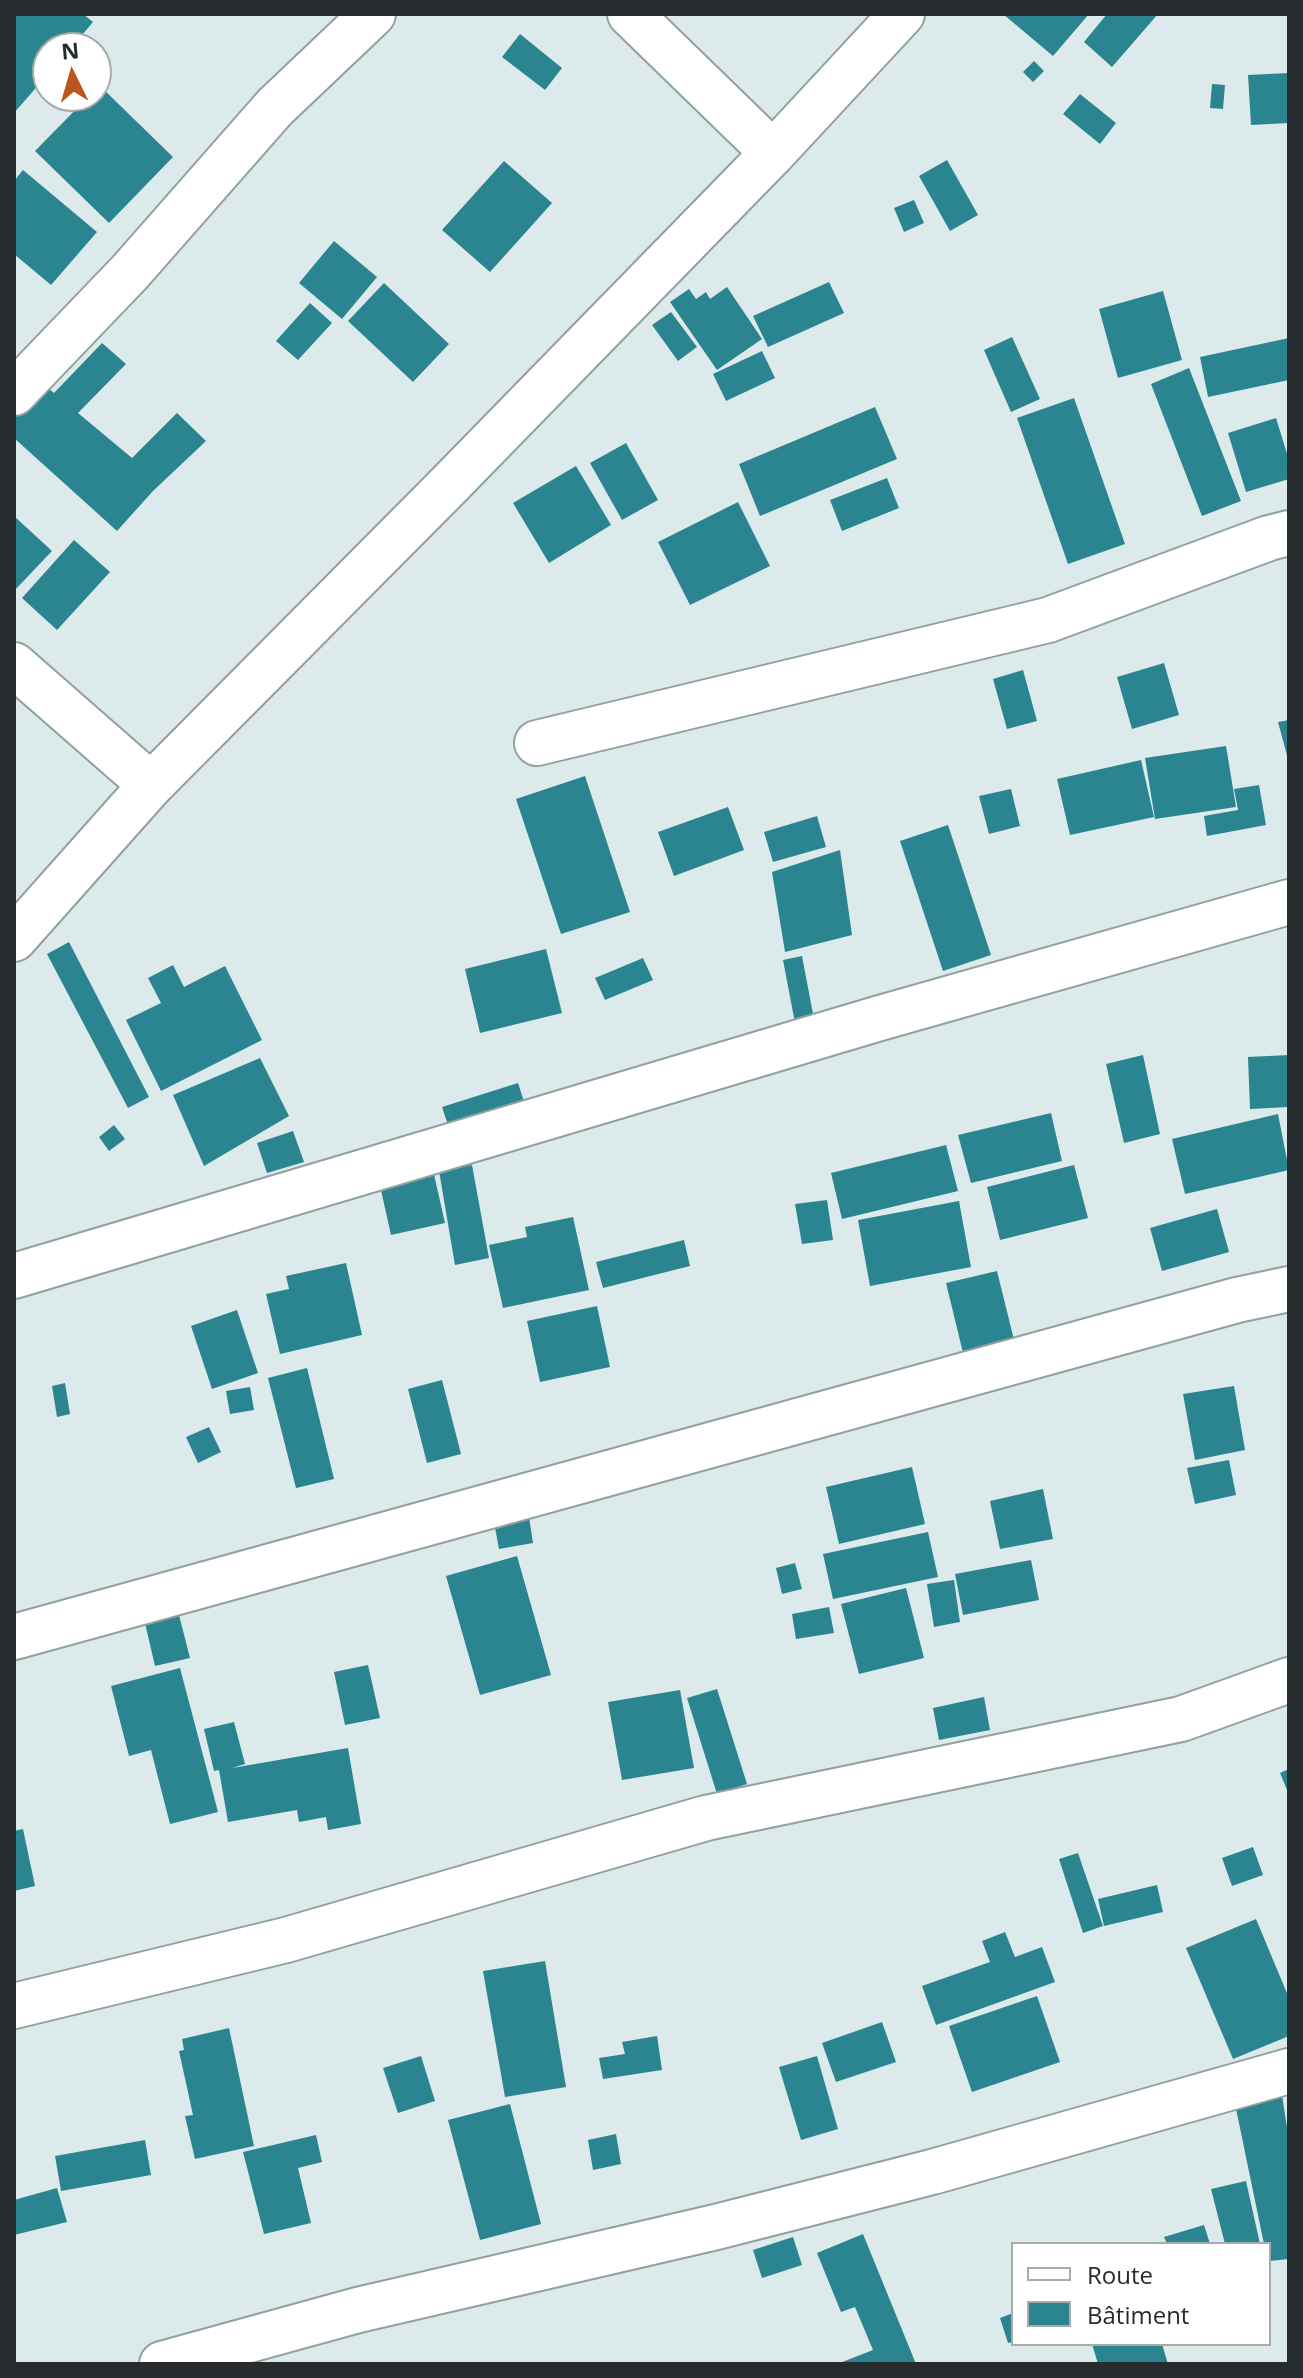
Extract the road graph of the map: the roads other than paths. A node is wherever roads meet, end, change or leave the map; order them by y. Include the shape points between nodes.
1 (373, 14) edge
2 (630, 14) edge
3 (902, 14) edge
4 (773, 153) junction
5 (14, 393) edge
6 (1289, 533) edge
7 (14, 665) edge
8 (537, 743) dead end
9 (151, 785) junction
10 (1289, 902) edge
11 (14, 939) edge
12 (14, 1276) edge
13 (1289, 1289) edge
14 (14, 1637) edge
15 (1289, 1680) edge
16 (14, 2006) edge
17 (1289, 2071) edge
18 (162, 2364) edge

1 - 5 street via 275,107 130,272
2 - 4 street
3 - 4 street
4 - 9 street
6 - 8 street via 1048,620
7 - 9 street
9 - 11 street
10 - 12 street
13 - 14 street
15 - 16 street via 1181,1719 706,1818 286,1940
17 - 18 street via 932,2172 358,2310

